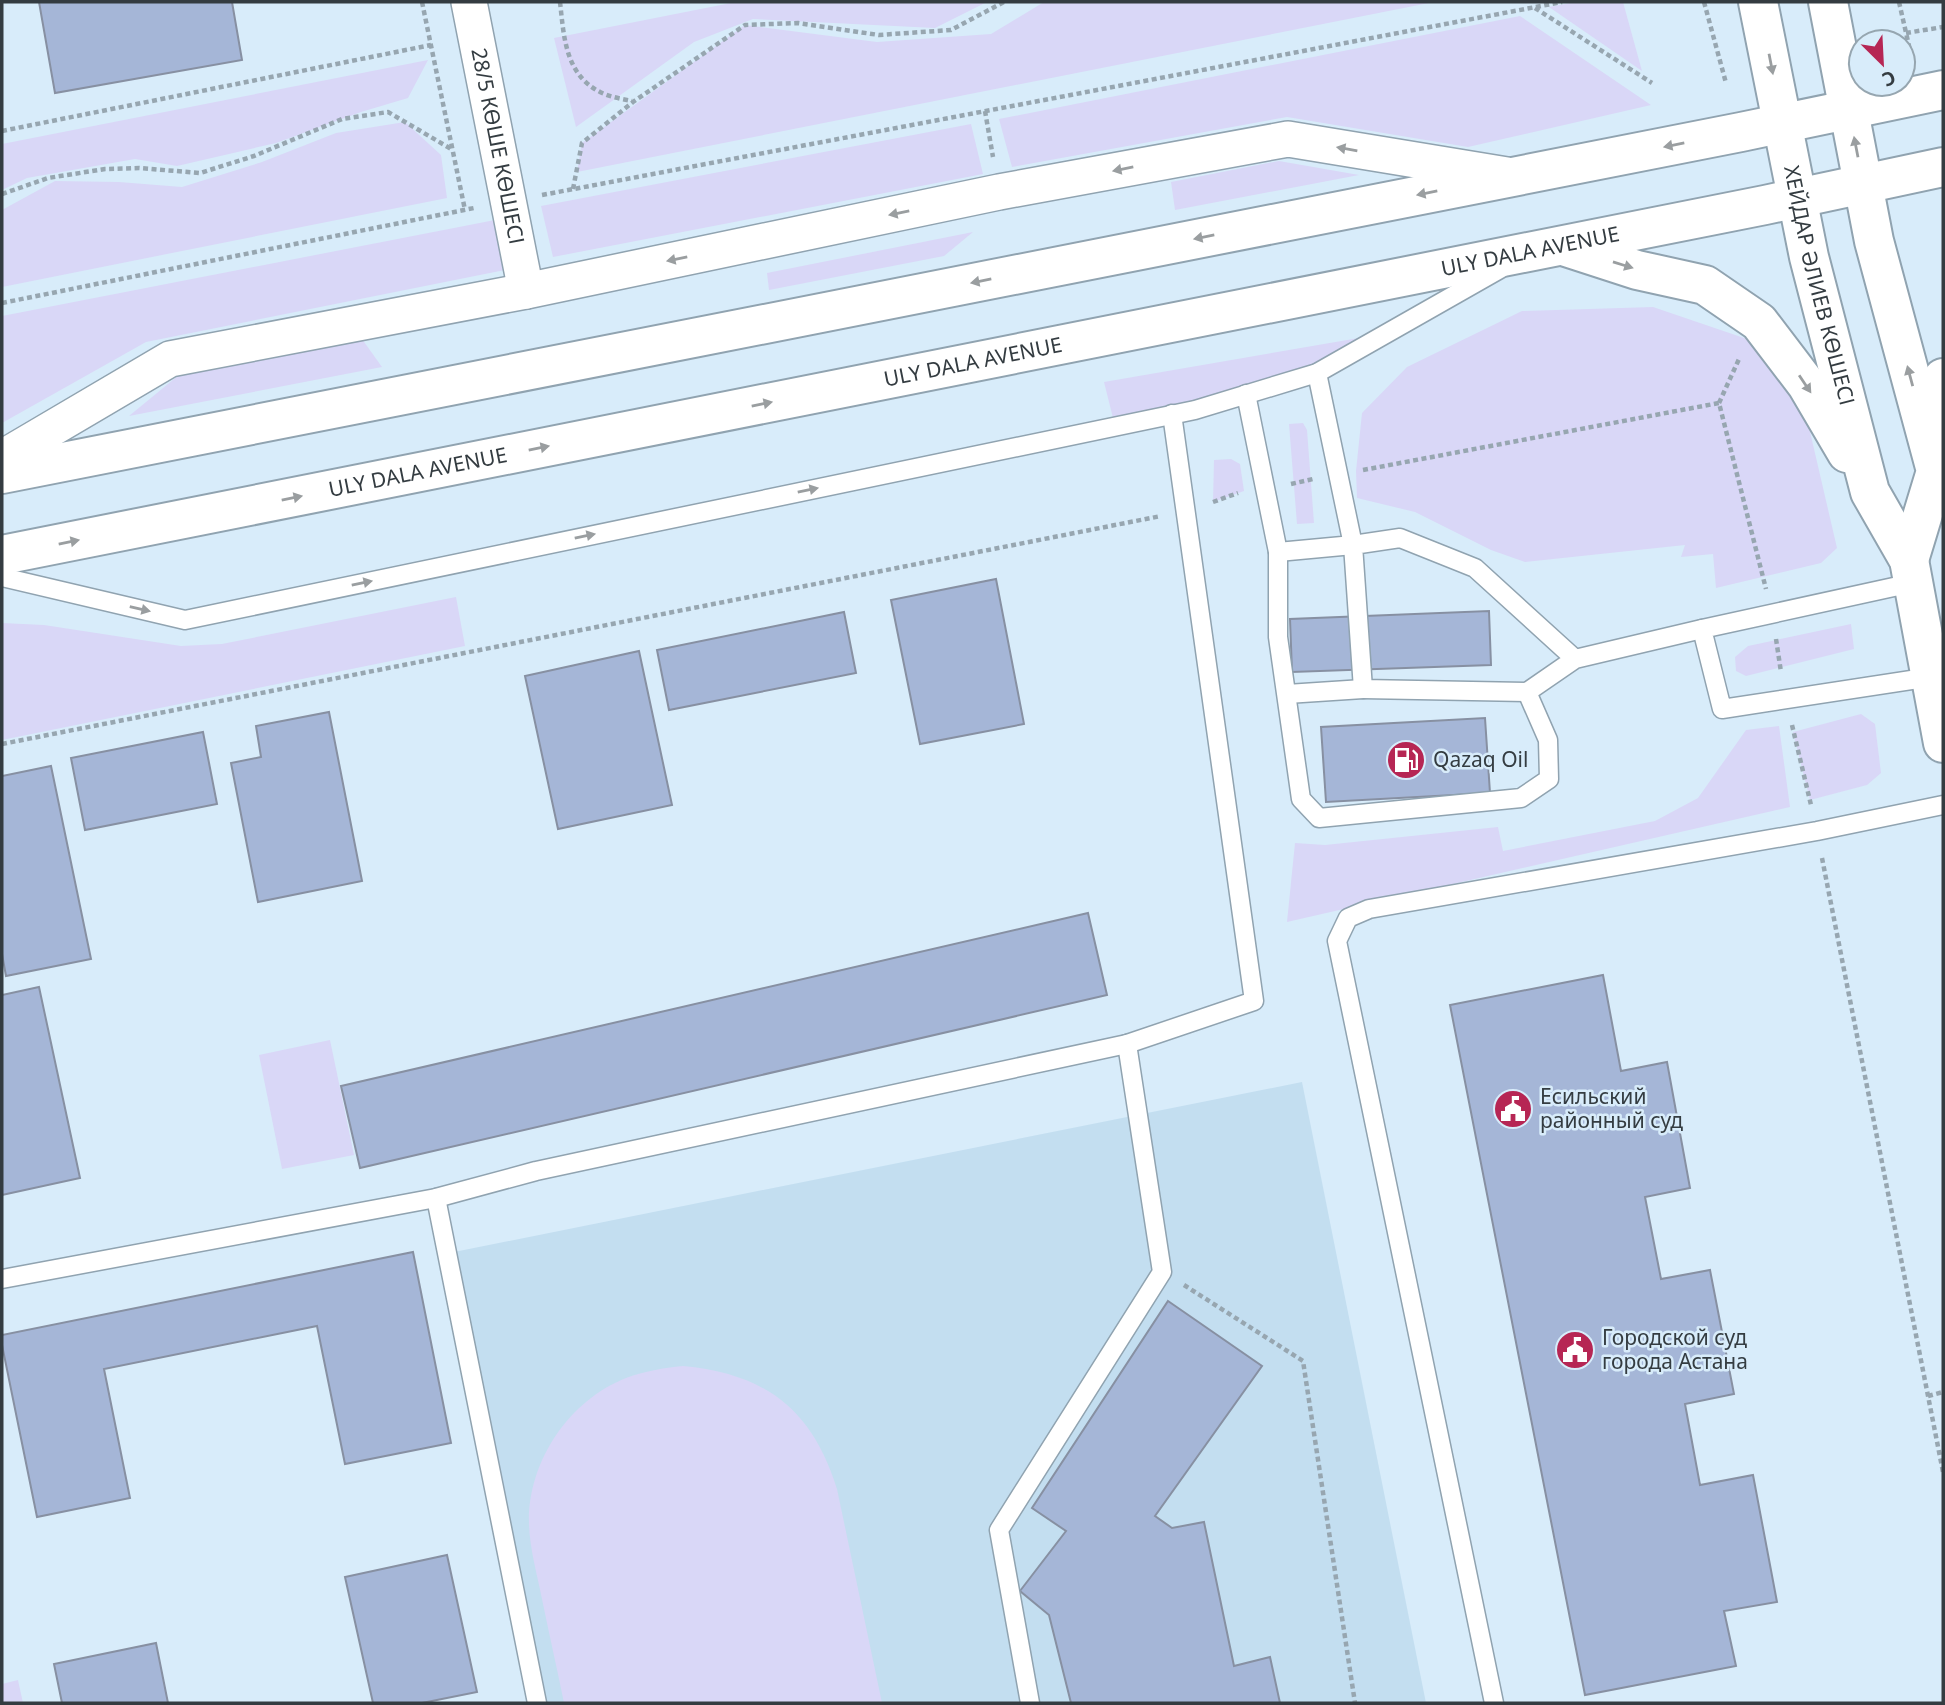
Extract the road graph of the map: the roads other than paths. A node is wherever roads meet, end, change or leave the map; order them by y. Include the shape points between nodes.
1 (469, 2) edge
2 (1758, 2) edge
3 (1828, 2) edge
4 (1943, 90) edge
5 (1849, 109) junction
6 (1782, 122) junction
7 (1943, 167) edge
8 (1511, 176) junction
9 (1864, 184) junction
10 (1797, 198) junction
11 (1547, 247) junction
12 (526, 291) junction
13 (1317, 373) junction
14 (1943, 378) edge
15 (1246, 394) junction
16 (1172, 414) junction
17 (2, 458) edge
18 (2, 474) edge
19 (1939, 487) edge
20 (1870, 492) junction
21 (1353, 545) junction
22 (1279, 552) junction
23 (2, 555) edge
24 (1911, 571) junction
25 (2, 577) edge
26 (1702, 629) junction
27 (1575, 659) junction
28 (1931, 677) junction
29 (1363, 689) junction
30 (1527, 692) junction
31 (1287, 694) junction
32 (1943, 743) edge
33 (1943, 805) edge
34 (1127, 1044) junction
35 (436, 1198) junction
36 (2, 1279) edge
37 (537, 1703) edge
38 (1030, 1703) edge
39 (1494, 1703) edge

1 - 12 street, 28/5 КӨШЕ КӨШЕСІ
2 -> 6 main road, ХЕЙДАР ӘЛИЕВ КӨШЕСІ
3 - 5 main road
4 - 5 main road
5 - 6 main road
9 -> 5 main road
6 -> 8 main road
6 - 10 main road, ХЕЙДАР ӘЛИЕВ КӨШЕСІ
7 - 9 main road, ULY DALA AVENUE
8 -> 12 street via 1287,139 999,192
8 -> 18 main road
9 - 10 main road, ULY DALA AVENUE
19 -> 9 main road via 1874,241
10 - 11 main road, ULY DALA AVENUE
10 - 20 main road, ХЕЙДАР ӘЛИЕВ КӨШЕСІ
11 - 13 lane
11 -> 20 main road via 1704,285 1759,322 1807,385
23 -> 11 main road, ULY DALA AVENUE
12 - 17 street via 170,359
13 - 15 lane
13 - 21 lane
14 - 19 main road, ХЕЙДАР ӘЛИЕВ КӨШЕСІ
15 - 16 lane
15 - 22 lane
25 -> 16 lane via 185,620
16 - 34 lane via 1254,1002
19 - 24 main road, ХЕЙДАР ӘЛИЕВ КӨШЕСІ
20 - 24 main road, ХЕЙДАР ӘЛИЕВ КӨШЕСІ
21 - 22 lane
21 - 27 lane via 1400,538 1475,568
21 - 29 lane
22 - 31 lane via 1278,637
24 - 26 lane
24 - 28 main road, ХЕЙДАР ӘЛИЕВ КӨШЕСІ
26 - 27 lane
26 - 28 lane via 1722,709
27 - 30 lane
28 - 32 main road, ХЕЙДАР ӘЛИЕВ КӨШЕСІ
29 - 30 lane
29 - 31 lane
30 - 31 lane via 1548,740 1549,779 1521,798 1319,818 1301,799
33 - 39 lane via 1369,909 1348,918 1337,942
34 - 35 lane via 536,1171
34 - 38 lane via 1162,1272 999,1530
35 - 36 lane
35 - 37 lane

